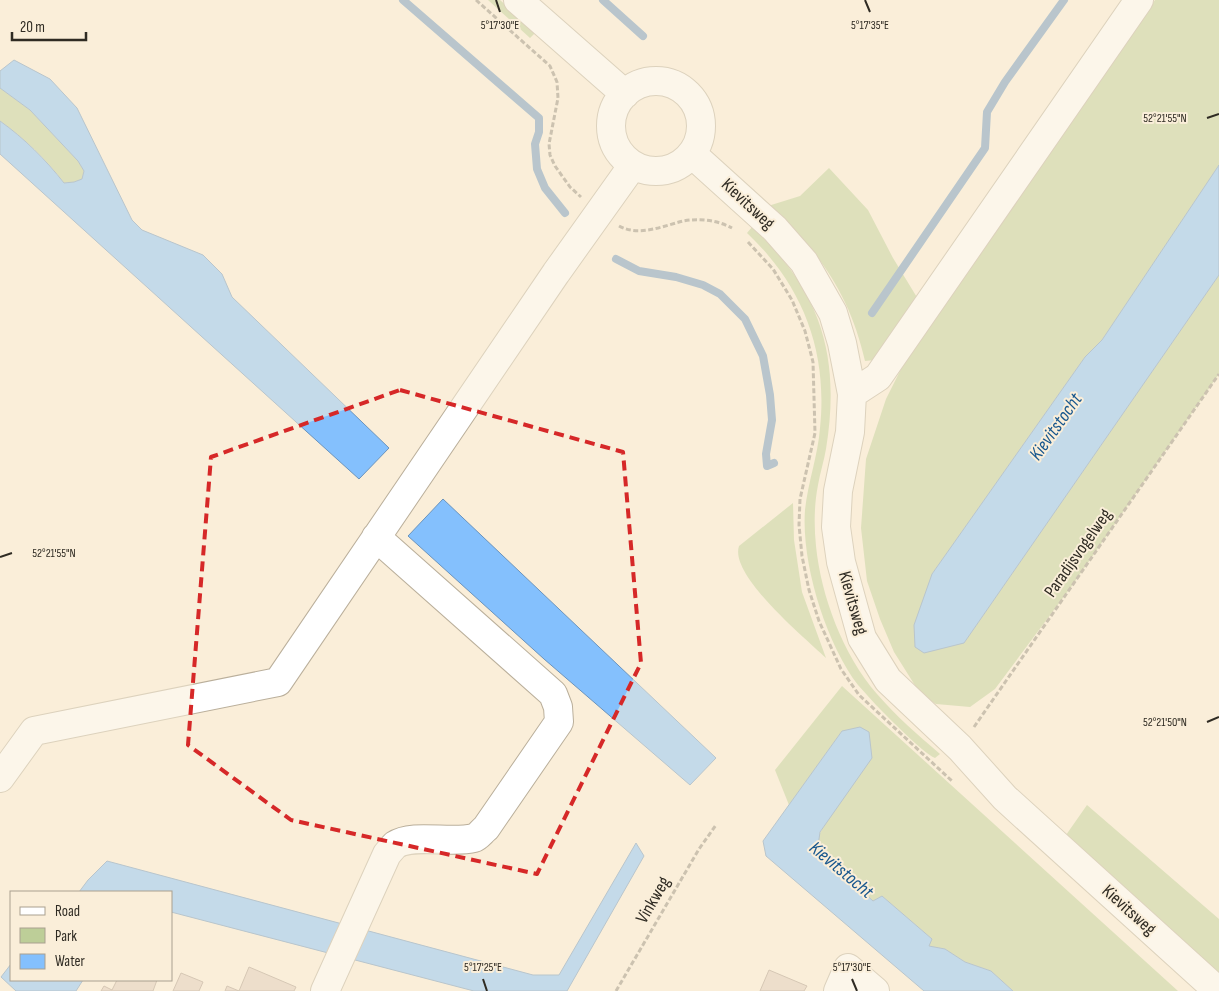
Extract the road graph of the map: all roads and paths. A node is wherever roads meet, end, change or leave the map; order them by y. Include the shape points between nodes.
1 (476, 0) edge
2 (518, 0) edge
3 (1139, 0) edge
4 (550, 66) dead end
5 (625, 94) junction
6 (692, 154) junction
7 (634, 165) junction
8 (1219, 374) edge
9 (852, 394) junction
10 (376, 537) junction
11 (960, 748) junction
12 (0, 778) edge
13 (716, 825) dead end
14 (328, 985) edge
15 (616, 991) edge
16 (838, 991) edge
17 (875, 991) edge
18 (1218, 991) edge

1 - 4 path
2 - 5 street
3 - 9 street via 878,377
5 - 6 street via 636,86 662,81 686,92 700,115 699,142
5 - 7 street via 616,105 611,132 615,145
6 - 7 street via 677,166 658,171
6 - 9 street, Kievitsweg via 775,229 804,262 832,313
7 - 10 street via 556,273
8 - 11 path, Paradijsvogelweg
9 - 11 street, Kievitsweg via 850,432 838,491 836,527 841,562 862,638 888,680
10 - 12 street via 278,682 34,731
10 - 14 street via 553,694 559,722 486,828 475,838 422,839 394,846 387,854
11 - 18 street, Kievitsweg via 1005,798
13 - 15 path, Vinkweg
16 - 17 street via 848,968

